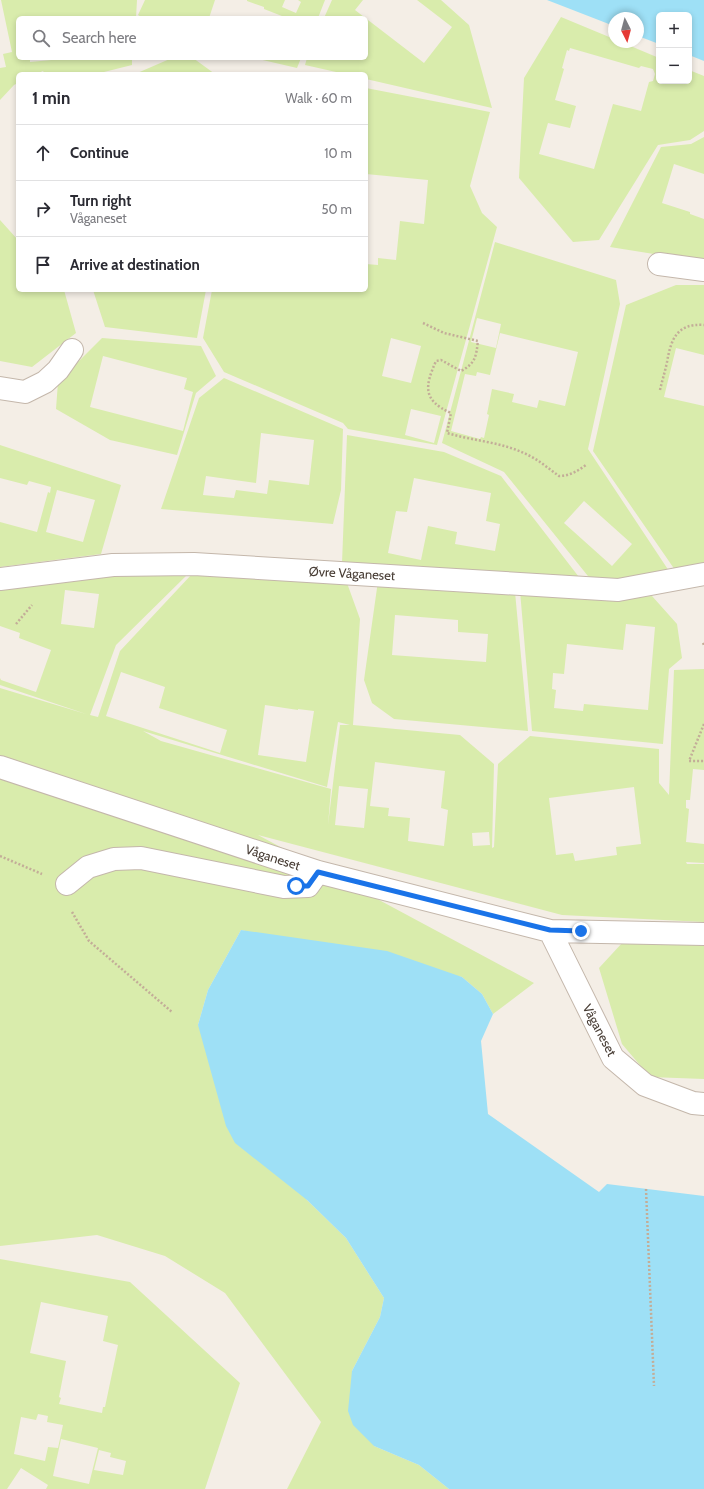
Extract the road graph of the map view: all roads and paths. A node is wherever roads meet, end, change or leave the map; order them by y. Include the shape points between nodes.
1 (659, 264) dead end
2 (704, 270) edge
3 (423, 323) dead end
4 (704, 325) edge
5 (72, 350) dead end
6 (0, 388) edge
7 (660, 390) dead end
8 (586, 465) dead end
9 (704, 574) edge
10 (0, 579) edge
11 (704, 724) edge
12 (704, 761) edge
13 (0, 767) edge
14 (0, 856) edge
15 (318, 872) junction
16 (67, 884) junction
17 (550, 930) junction
18 (704, 934) edge
19 (172, 1012) dead end
20 (704, 1104) edge
21 (646, 1189) dead end
22 (654, 1386) dead end

1 - 2 street
3 - 8 path via 444,333 478,341 475,360 466,368 461,371 441,360 436,361 428,381 428,391 432,400 441,409 451,413 447,433 528,455 559,476 578,471
4 - 7 path via 687,326 678,331 669,350
5 - 6 street via 58,370 45,382 25,392
9 - 10 street, Øvre Våganeset via 618,590 194,564 113,565
11 - 12 path via 690,761
13 - 15 street, Våganeset
14 - 16 path
15 - 16 street via 308,886 284,887 141,858 114,859 88,867
15 - 17 street, Våganeset
16 - 19 path via 71,911 89,941
17 - 18 street, Våganeset
17 - 20 street, Våganeset via 613,1058 645,1085 693,1103
21 - 22 path

